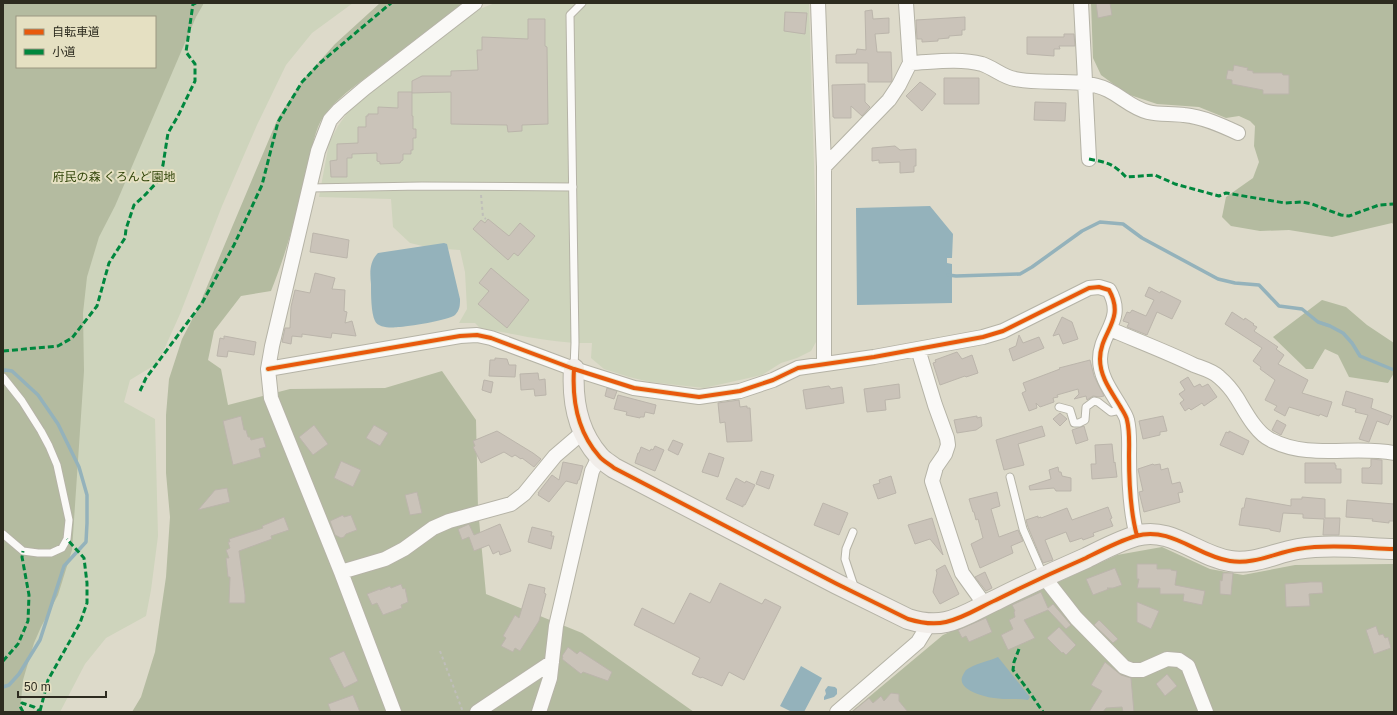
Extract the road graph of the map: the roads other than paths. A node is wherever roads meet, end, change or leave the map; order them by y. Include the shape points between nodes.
1 (475, 3) edge
2 (582, 3) edge
3 (818, 3) edge
4 (906, 3) edge
5 (1081, 3) edge
6 (910, 64) junction
7 (1086, 84) junction
8 (1238, 133) dead end
9 (1089, 159) dead end
10 (824, 167) junction
11 (573, 186) junction
12 (309, 188) junction
13 (1110, 329) junction
14 (918, 349) junction
15 (824, 364) junction
16 (574, 368) junction
17 (268, 370) junction
18 (3, 377) edge
19 (1059, 407) dead end
20 (1121, 408) junction
21 (583, 432) junction
22 (1394, 453) edge
23 (599, 457) junction
24 (1010, 477) dead end
25 (853, 532) dead end
26 (3, 534) edge
27 (1137, 536) junction
28 (1394, 549) edge
29 (341, 572) junction
30 (1044, 577) junction
31 (856, 593) junction
32 (985, 605) junction
33 (929, 624) junction
34 (552, 662) junction
35 (394, 712) edge
36 (477, 712) edge
37 (539, 712) edge
38 (838, 712) edge
39 (1206, 712) edge

1 - 12 street via 365,88 330,120 318,151
2 - 11 lane via 570,15
3 - 10 street
4 - 6 street
5 - 7 street
6 - 7 street via 961,60 984,65 1015,79
6 - 10 street via 889,100
7 - 8 street via 1108,90 1130,105 1147,112 1184,115 1210,121
7 - 9 street
10 - 15 street
11 - 12 lane
11 - 16 lane
12 - 17 street via 284,289
13 - 14 street via 1115,312 1114,298 1109,290 1089,288 1003,331
13 - 20 street via 1100,359 1102,377
13 - 22 street via 1217,376 1237,397 1244,412 1269,440 1288,447 1308,450 1378,450
14 - 15 street
14 - 32 street via 948,445 936,467 932,481 962,573
15 - 16 street via 798,368 740,391 698,396 634,388
16 - 17 street via 478,335
16 - 21 street via 574,404
17 - 29 street via 271,398
18 - 26 lane via 22,401 49,446 57,465 68,520 67,538 62,548 51,553 23,551
19 - 20 lane via 1070,410 1074,423 1085,420 1086,406 1094,401 1111,412
20 - 27 street via 1127,418 1132,519
21 - 23 street
21 - 29 street via 555,456 524,494 511,504 449,521 433,528 404,550 385,559
23 - 31 street via 614,468
23 - 34 street via 592,471 556,626
24 - 30 lane via 1023,529
25 - 31 lane via 845,559
27 - 28 street via 1154,533 1175,538 1214,558 1231,562 1318,548
27 - 30 street
29 - 35 street
30 - 32 street
30 - 39 street via 1076,618 1124,667 1142,670 1167,659 1179,660 1188,666
31 - 33 street via 908,619
32 - 33 street via 947,622
33 - 38 street via 918,642
34 - 36 street
34 - 37 street via 550,678

